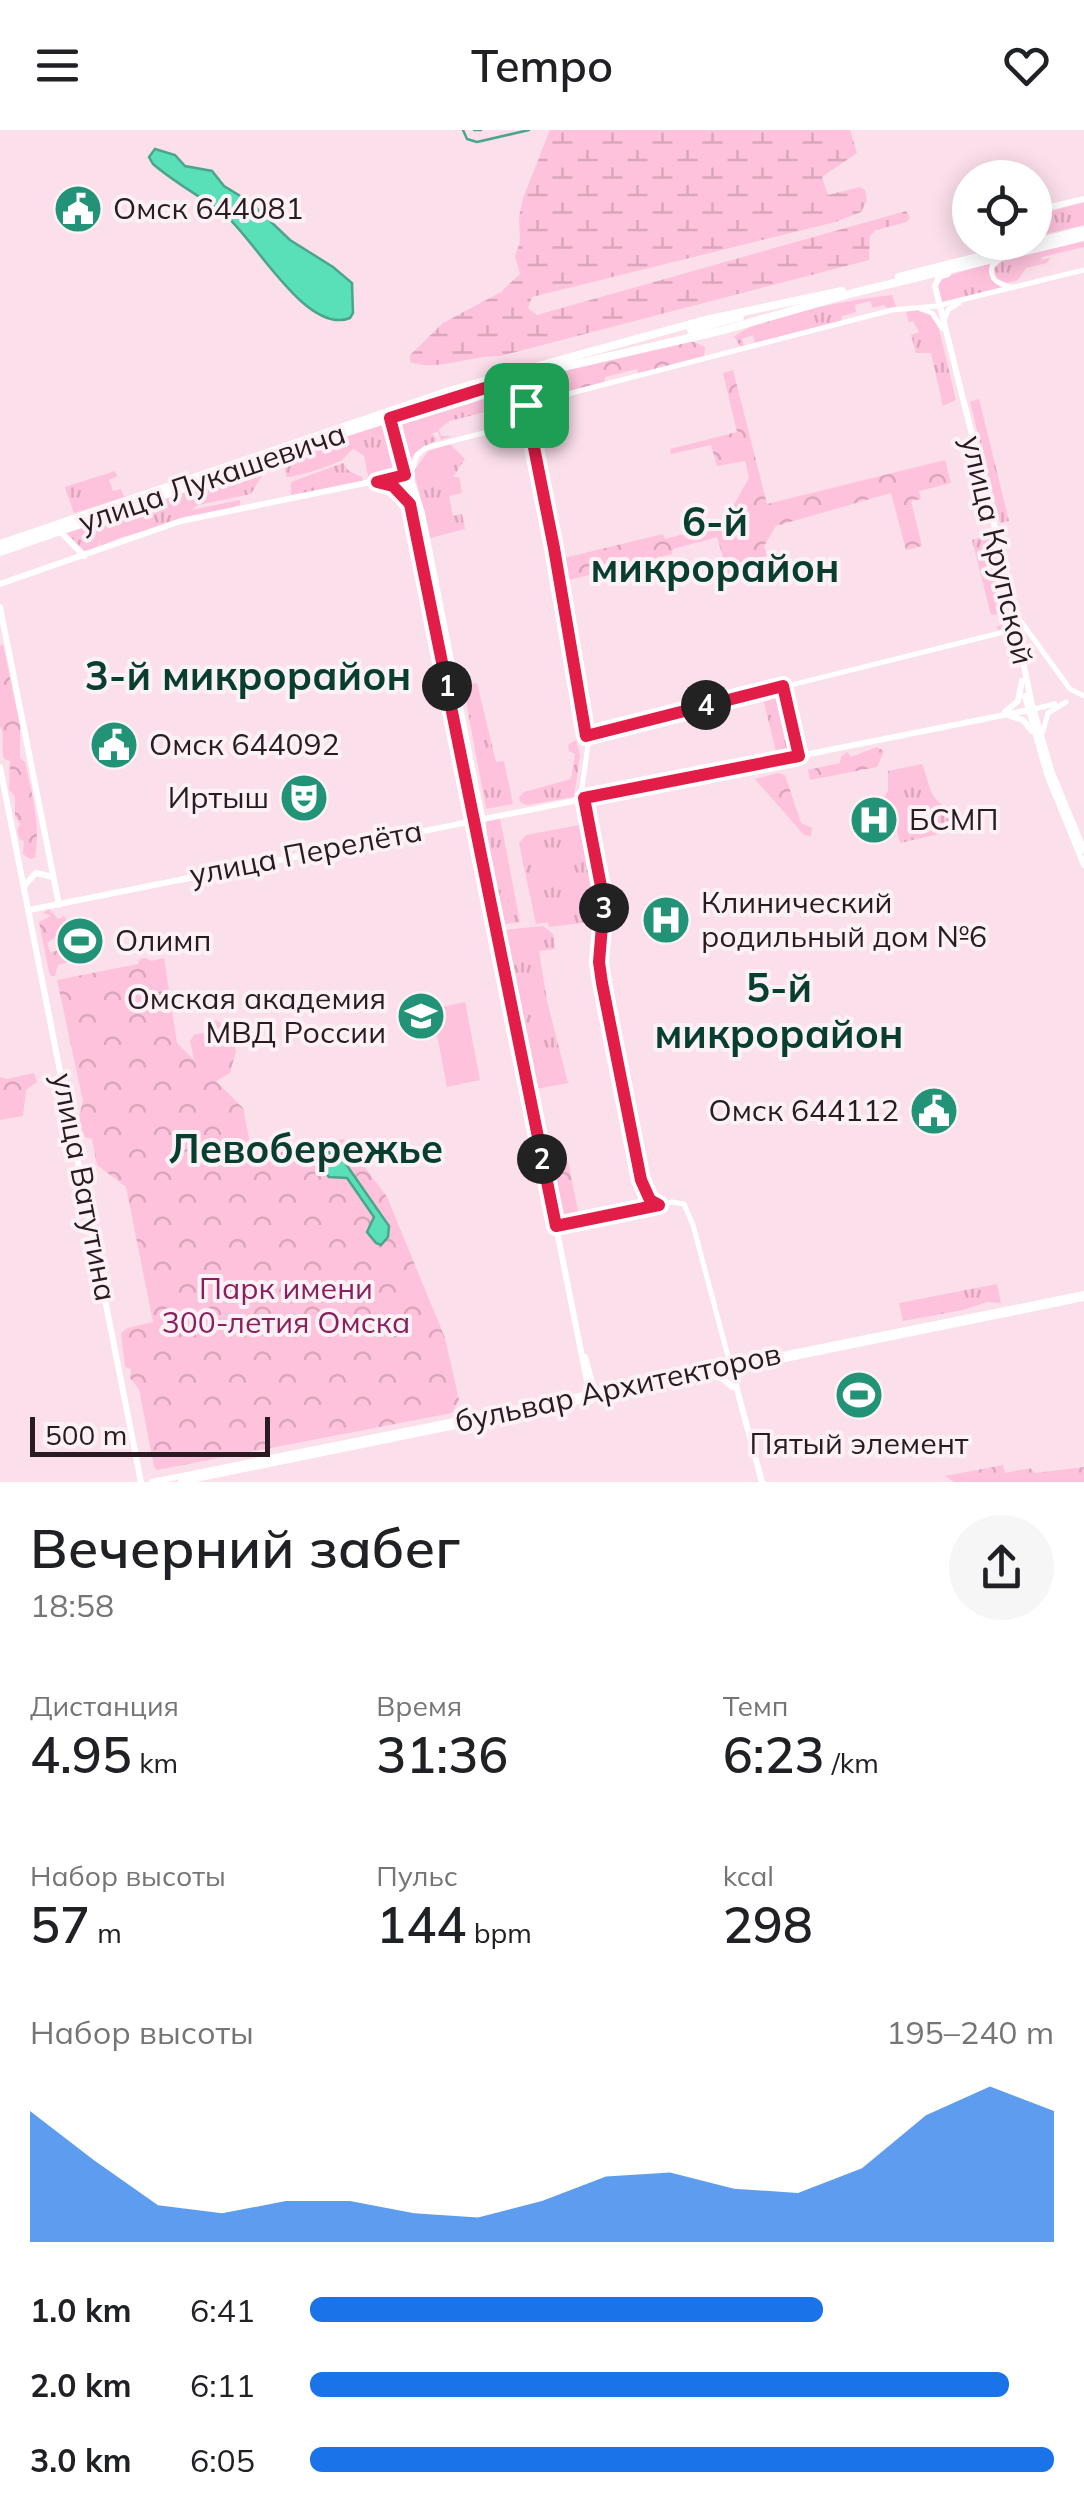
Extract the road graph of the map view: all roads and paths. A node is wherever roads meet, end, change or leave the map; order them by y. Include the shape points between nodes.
1 (1084, 199) edge
2 (1052, 207) edge
3 (1084, 234) edge
4 (1052, 238) edge
5 (1052, 243) edge
6 (966, 260) edge
7 (991, 260) edge
8 (999, 260) edge
9 (968, 266) junction
10 (1084, 270) edge
11 (914, 279) junction
12 (1014, 288) junction
13 (966, 300) junction
14 (938, 306) junction
15 (913, 308) junction
16 (769, 312) junction
17 (943, 326) junction
18 (655, 340) junction
19 (519, 374) junction
20 (526, 405) junction
21 (390, 416) junction
22 (528, 420) junction
23 (411, 460) junction
24 (408, 475) junction
25 (377, 482) junction
26 (410, 504) junction
27 (422, 512) junction
28 (412, 514) junction
29 (57, 527) junction
30 (0, 544) edge
31 (0, 552) edge
32 (84, 556) junction
33 (0, 584) edge
34 (1011, 598) junction
35 (0, 607) edge
36 (1012, 630) junction
37 (6, 634) junction
38 (0, 641) edge
39 (450, 652) junction
40 (441, 654) junction
41 (1022, 682) junction
42 (783, 686) junction
43 (459, 696) junction
44 (1084, 697) edge
45 (450, 698) junction
46 (1066, 702) junction
47 (1031, 709) junction
48 (999, 715) junction
49 (1035, 735) junction
50 (586, 736) junction
51 (1044, 749) junction
52 (799, 756) junction
53 (0, 767) edge
54 (584, 798) junction
55 (478, 819) junction
56 (1084, 850) edge
57 (1084, 864) edge
58 (54, 878) junction
59 (24, 886) junction
60 (59, 905) junction
61 (28, 910) junction
62 (659, 1205) junction
63 (556, 1226) junction
64 (1084, 1296) edge
65 (580, 1347) junction
66 (754, 1365) junction
67 (729, 1367) junction
68 (702, 1376) junction
69 (592, 1379) junction
70 (734, 1388) junction
71 (614, 1389) junction
72 (593, 1397) junction
73 (146, 1482) edge
74 (181, 1482) edge
75 (760, 1482) edge

1 - 2 main road
3 - 4 main road, улица Лукашевича
3 - 5 main road, улица Лукашевича
6 - 16 main road, улица Лукашевича
7 - 9 main road, улица Лукашевича
8 - 12 street via 992,275
9 - 11 main road, улица Лукашевича
9 - 14 main road via 936,280
10 - 12 street
11 - 14 main road, улица Крупской via 929,282
11 - 16 main road, улица Лукашевича
12 - 13 street
13 - 14 street
13 - 17 street via 948,310
14 - 15 street
14 - 17 main road, улица Крупской
15 - 17 street via 932,313
15 - 20 street
16 - 18 main road, улица Лукашевича via 709,334
16 - 18 main road, улица Лукашевича via 721,316
17 - 34 main road, улица Крупской
17 - 36 main road, улица Крупской
18 - 19 main road, улица Лукашевича
19 - 20 street
19 - 21 main road, улица Лукашевича
20 - 22 street
21 - 23 main road
21 - 24 main road
21 - 29 main road, улица Лукашевича
22 - 23 street via 436,444
22 - 50 street
23 - 24 main road
24 - 25 main road
24 - 26 main road
24 - 27 main road
25 - 26 main road via 393,486
25 - 32 main road via 182,521
26 - 28 main road
27 - 28 main road
27 - 39 main road
28 - 40 main road
29 - 30 main road, улица Лукашевича
29 - 31 main road, улица Лукашевича
29 - 32 main road
32 - 33 main road
34 - 44 street via 1023,628 1070,689
34 - 47 main road, улица Крупской
35 - 37 main road
36 - 41 main road, улица Крупской
36 - 42 street
37 - 38 main road
37 - 58 main road
39 - 40 main road
39 - 43 main road
40 - 45 main road
41 - 47 main road, улица Крупской
41 - 48 main road via 1018,700
42 - 50 street
42 - 52 street
43 - 45 main road
43 - 55 main road
44 - 46 street, улица Перелёта
45 - 55 main road
46 - 47 street, улица Перелёта
46 - 51 street via 1045,718
47 - 48 main road, улица Перелёта
47 - 49 main road, улица Крупской
47 - 51 main road, улица Крупской
48 - 49 main road via 1023,720
48 - 52 main road, улица Перелёта
49 - 57 main road, улица Крупской
50 - 54 street
51 - 56 main road, улица Крупской
52 - 54 main road, улица Перелёта
53 - 59 main road, улица Ватутина
54 - 55 main road, улица Перелёта
54 - 62 street via 604,902 602,983 641,1180
55 - 60 main road, улица Перелёта
55 - 63 main road
58 - 59 main road via 36,873
58 - 60 main road
59 - 61 main road, улица Ватутина
60 - 61 main road
61 - 73 main road, улица Ватутина
62 - 63 street
62 - 67 street via 684,1204 689,1213
63 - 65 main road
64 - 66 main road, бульвар Архитекторов
64 - 67 main road, бульвар Архитекторов
65 - 69 main road
65 - 72 main road
66 - 67 main road, бульвар Архитекторов
66 - 70 main road
67 - 68 main road, бульвар Архитекторов
67 - 70 main road
67 - 71 main road, бульвар Архитекторов
68 - 70 main road
68 - 72 main road, бульвар Архитекторов
69 - 71 main road
69 - 72 main road
70 - 75 main road
71 - 72 main road, бульвар Архитекторов
72 - 73 main road, бульвар Архитекторов
72 - 74 main road, бульвар Архитекторов

